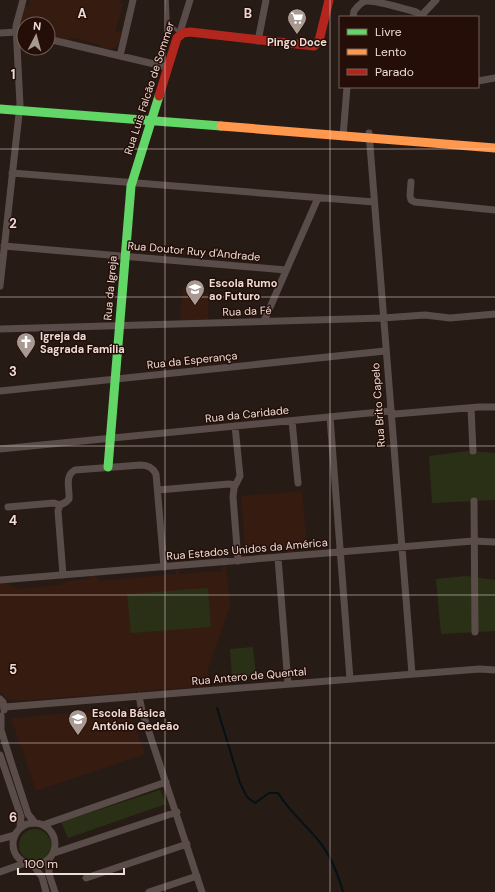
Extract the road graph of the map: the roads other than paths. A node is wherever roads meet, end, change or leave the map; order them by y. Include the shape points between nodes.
1 (23, 0) edge
2 (133, 0) edge
3 (167, 0) edge
4 (190, 0) edge
5 (266, 0) edge
6 (329, 0) edge
7 (436, 0) edge
8 (19, 16) edge
9 (353, 16) edge
10 (421, 16) edge
11 (16, 32) edge
12 (0, 33) edge
13 (181, 34) junction
14 (56, 41) edge
15 (258, 41) junction
16 (20, 56) edge
17 (120, 56) junction
18 (167, 67) junction
19 (495, 78) edge
20 (479, 81) edge
21 (346, 88) edge
22 (0, 104) edge
23 (19, 108) junction
24 (0, 109) edge
25 (152, 119) junction
26 (343, 134) junction
27 (369, 136) junction
28 (495, 142) edge
29 (495, 148) edge
30 (12, 173) junction
31 (411, 182) dead end
32 (132, 183) junction
33 (318, 198) junction
34 (374, 202) junction
35 (495, 210) edge
36 (4, 246) junction
37 (125, 256) junction
38 (286, 270) junction
39 (0, 286) edge
40 (495, 314) edge
41 (383, 318) junction
42 (264, 321) junction
43 (120, 325) junction
44 (0, 329) edge
45 (385, 351) junction
46 (115, 379) junction
47 (0, 391) edge
48 (495, 407) edge
49 (471, 408) junction
50 (390, 411) junction
51 (330, 417) junction
52 (292, 421) junction
53 (235, 426) junction
54 (111, 438) junction
55 (0, 449) edge
56 (473, 451) dead end
57 (108, 467) junction
58 (298, 483) dead end
59 (235, 485) junction
60 (158, 490) junction
61 (474, 501) dead end
62 (60, 505) junction
63 (8, 507) dead end
64 (474, 541) junction
65 (495, 542) edge
66 (401, 548) junction
67 (340, 553) junction
68 (278, 558) junction
69 (238, 561) junction
70 (164, 567) junction
71 (63, 575) junction
72 (0, 580) edge
73 (475, 632) dead end
74 (495, 670) edge
75 (412, 674) junction
76 (350, 679) junction
77 (288, 684) junction
78 (139, 696) junction
79 (0, 699) edge
80 (5, 707) junction
81 (1, 717) edge
82 (0, 754) edge
83 (12, 765) junction
84 (2, 768) edge
85 (166, 782) junction
86 (177, 812) junction
87 (35, 823) junction
88 (43, 825) junction
89 (20, 828) junction
90 (15, 835) junction
91 (0, 839) edge
92 (187, 844) junction
93 (54, 853) junction
94 (49, 860) junction
95 (25, 863) junction
96 (33, 865) junction
97 (0, 872) edge
98 (197, 876) junction
99 (86, 878) dead end
100 (46, 892) edge
101 (55, 892) edge
102 (149, 892) edge
103 (202, 892) edge

1 - 8 street
2 - 17 street
3 - 13 lane via 168,23
4 - 13 street, Rua Luis Falcão de Sommer
5 - 15 street
6 - 15 street via 320,41 316,45
7 - 10 street
9 - 10 street via 359,5 374,0 416,12
11 - 12 street
13 - 15 street via 189,32
13 - 18 street, Rua Luis Falcão de Sommer via 176,40
14 - 17 street
16 - 23 street
17 - 18 street
18 - 25 street, Rua Luis Falcão de Sommer
19 - 20 street
21 - 26 street
22 - 23 street
23 - 24 street
23 - 25 street
23 - 30 street
25 - 26 street
25 - 32 street, Rua Luis Falcão de Sommer
26 - 27 street
27 - 28 street
27 - 29 street
27 - 34 street, Rua Brito Capelo
30 - 32 street
30 - 36 street
31 - 35 street via 410,196 415,202
32 - 33 street
32 - 37 street, Rua da Igreja
33 - 34 street
33 - 38 street
34 - 41 street, Rua Brito Capelo
36 - 37 street, Rua Doutor Ruy d'Andrade
36 - 39 street
37 - 38 street, Rua Doutor Ruy d'Andrade
37 - 43 street, Rua da Igreja
38 - 42 street
40 - 41 street, Rua da Fé via 450,318 425,315
41 - 42 street, Rua da Fé
41 - 45 street, Rua Brito Capelo
42 - 43 street, Rua da Fé
43 - 44 street, Rua da Fé
43 - 46 street, Rua da Igreja
45 - 46 street, Rua da Esperança
45 - 50 street, Rua Brito Capelo
46 - 47 street, Rua da Esperança
46 - 54 street, Rua da Igreja
48 - 49 street, Rua da Caridade
49 - 50 street, Rua da Caridade via 395,414
49 - 56 street
50 - 51 street, Rua da Caridade
50 - 66 street, Rua Brito Capelo
51 - 52 street, Rua da Caridade
51 - 67 street
52 - 53 street, Rua da Caridade
52 - 58 street
53 - 54 street, Rua da Caridade
53 - 59 street via 240,474
54 - 55 street, Rua da Caridade
54 - 57 street, Rua da Igreja
57 - 60 street via 145,465 152,468 156,474
57 - 62 street via 74,470 70,473 69,498
59 - 60 street
59 - 69 street via 233,497
60 - 70 street
61 - 64 street
62 - 63 street via 54,503
62 - 71 street via 58,511
64 - 65 street, Rua Estados Unidos da América
64 - 66 street, Rua Estados Unidos da América
64 - 73 street
66 - 67 street, Rua Estados Unidos da América
66 - 75 street, Rua Brito Capelo
67 - 68 street, Rua Estados Unidos da América
67 - 76 street
68 - 69 street, Rua Estados Unidos da América
68 - 77 street
69 - 70 street, Rua Estados Unidos da América
70 - 71 street, Rua Estados Unidos da América
71 - 72 street, Rua Estados Unidos da América
74 - 75 street, Rua Antero de Quental
75 - 76 street, Rua Antero de Quental
76 - 77 street, Rua Antero de Quental
77 - 78 street, Rua Antero de Quental
78 - 80 street, Rua Antero de Quental
78 - 85 street
79 - 80 street
80 - 81 street
81 - 83 street via 1,730
82 - 84 street
83 - 84 street
83 - 87 street via 28,814
84 - 89 street via 21,817
85 - 86 street
85 - 88 street
86 - 92 street
86 - 93 street
87 - 88 street
87 - 89 street
88 - 93 street via 54,837
89 - 90 street
90 - 91 street
90 - 95 street via 14,851
92 - 98 street
92 - 99 street
93 - 94 street
94 - 96 street
94 - 101 street via 49,874
95 - 96 street
95 - 97 street
96 - 100 street via 42,877
98 - 102 street
98 - 103 street

